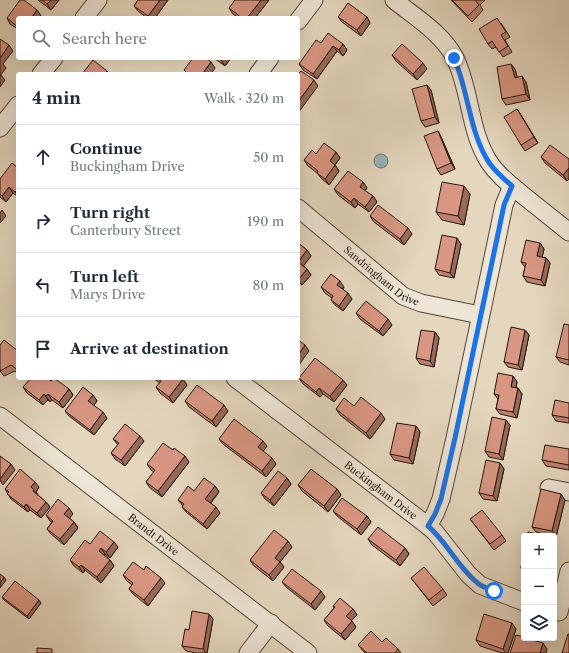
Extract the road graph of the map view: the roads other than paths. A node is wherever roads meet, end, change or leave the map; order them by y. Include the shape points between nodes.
1 (98, 0) edge
2 (314, 0) edge
3 (394, 0) edge
4 (86, 16) edge
5 (300, 18) edge
6 (52, 60) edge
7 (268, 60) edge
8 (43, 72) edge
9 (260, 72) edge
10 (16, 108) edge
11 (0, 128) edge
12 (512, 186) junction
13 (300, 210) edge
14 (569, 232) edge
15 (480, 315) junction
16 (238, 380) edge
17 (0, 416) edge
18 (548, 488) dead end
19 (569, 492) edge
20 (428, 526) junction
21 (569, 571) edge
22 (521, 601) edge
23 (561, 613) edge
24 (271, 624) junction
25 (248, 653) edge
26 (308, 653) edge

1 - 4 street
2 - 5 street
3 - 12 street via 436,33 447,46 460,71 483,152 496,171
6 - 8 street
7 - 9 street
10 - 11 street
12 - 14 street
12 - 15 street via 504,205
13 - 15 street, Sandringham Drive via 403,296 421,303
15 - 20 street via 441,499
16 - 20 street, Buckingham Drive
17 - 24 street, Brandt Drive
18 - 19 street
20 - 22 street, Buckingham Drive via 480,585
21 - 23 street
24 - 25 street
24 - 26 street, Brandt Drive

